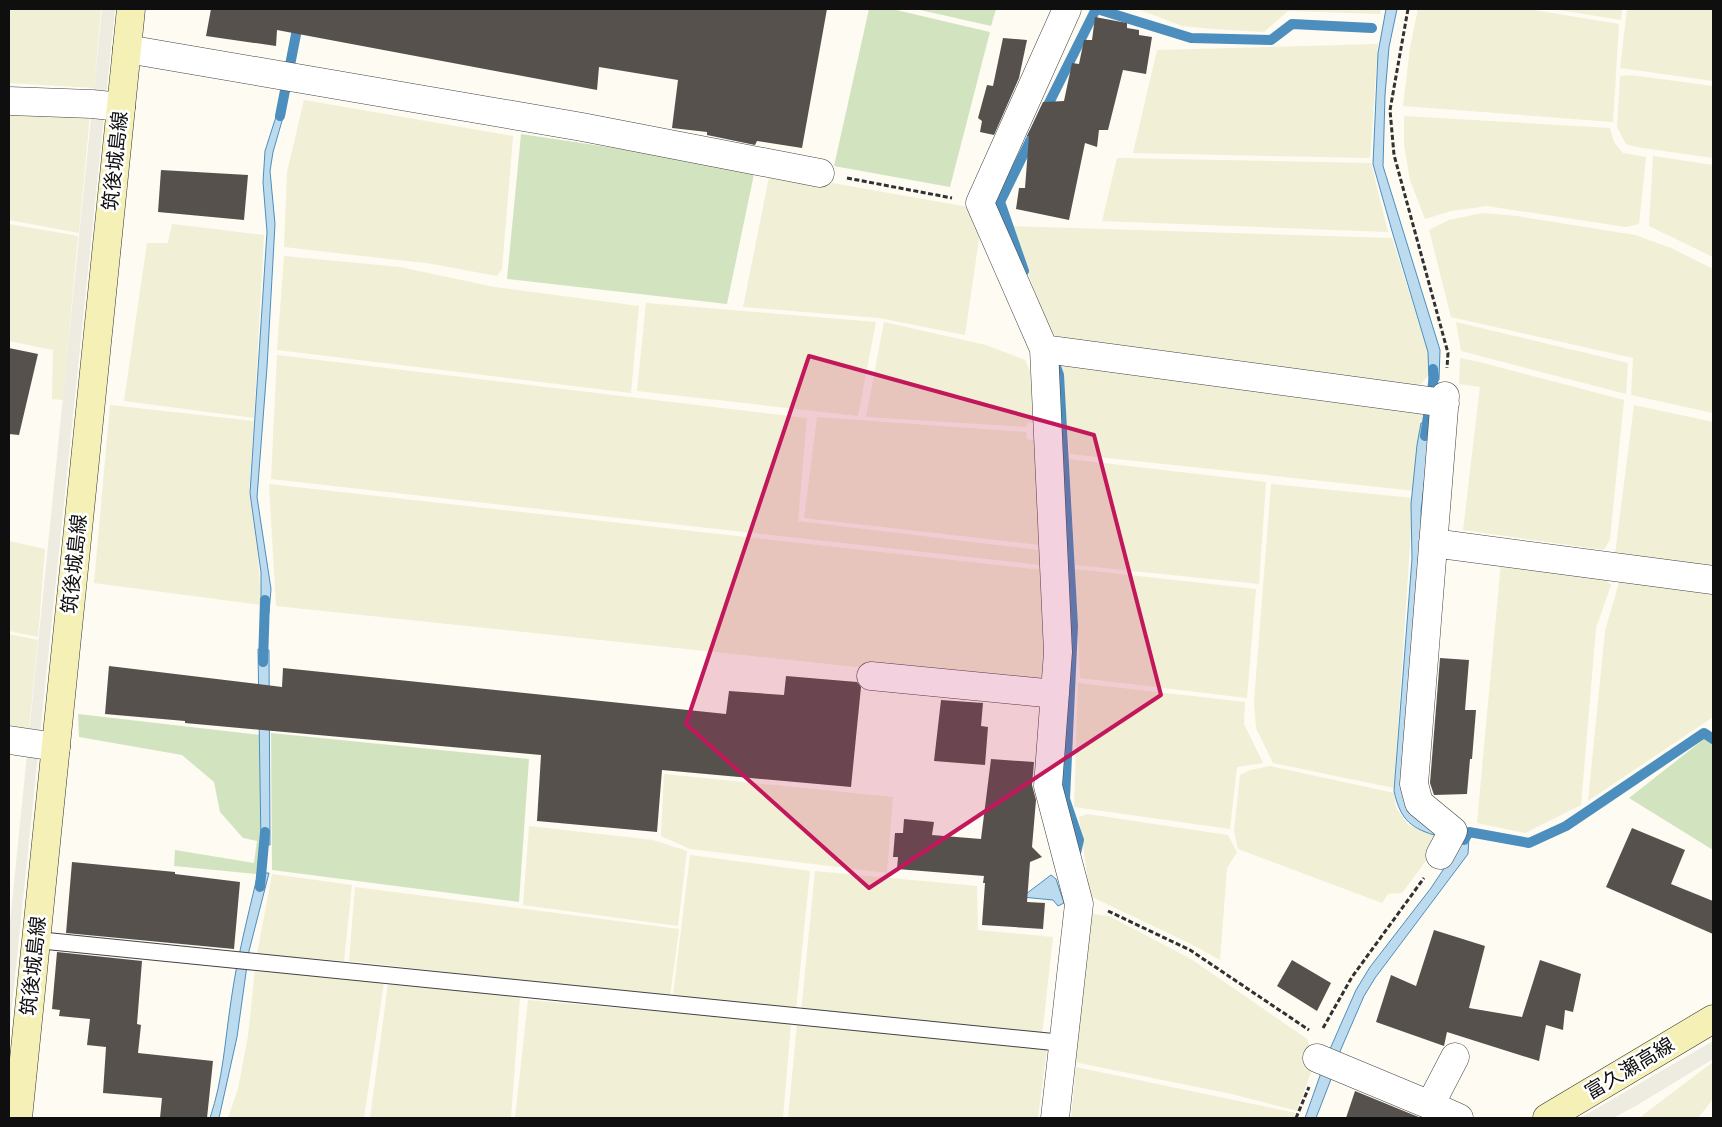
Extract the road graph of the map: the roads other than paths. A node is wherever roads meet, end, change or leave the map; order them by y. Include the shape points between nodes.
1 (131, 9) edge
2 (1068, 9) edge
3 (127, 49) junction
4 (9, 101) edge
5 (121, 107) junction
6 (820, 173) road end
7 (1044, 349) junction
8 (1433, 543) junction
9 (1713, 580) edge
10 (870, 676) dead end
11 (1055, 694) junction
12 (9, 740) edge
13 (56, 748) junction
14 (1440, 855) road end
15 (37, 940) junction
16 (1713, 1020) edge
17 (1063, 1043) junction
18 (1318, 1047) road end
19 (1455, 1057) dead end
20 (1430, 1105) junction
21 (18, 1118) edge
22 (1055, 1118) edge
23 (1459, 1118) edge
24 (1547, 1118) edge

1 - 3 main road, 筑後城島線
2 - 7 street via 980,203
3 - 5 main road, 筑後城島線
3 - 6 street via 582,127
4 - 5 street
5 - 13 main road, 筑後城島線
7 - 8 street via 1445,399
7 - 11 street via 1058,652
8 - 9 street
8 - 14 street via 1414,784 1420,803 1453,831
10 - 11 street
11 - 17 street via 1048,786 1079,904
12 - 13 street
13 - 15 main road, 筑後城島線
15 - 17 lane
15 - 21 main road, 筑後城島線
16 - 24 main road, 富久瀬高線
17 - 22 street
18 - 20 street
19 - 20 street
20 - 23 street

